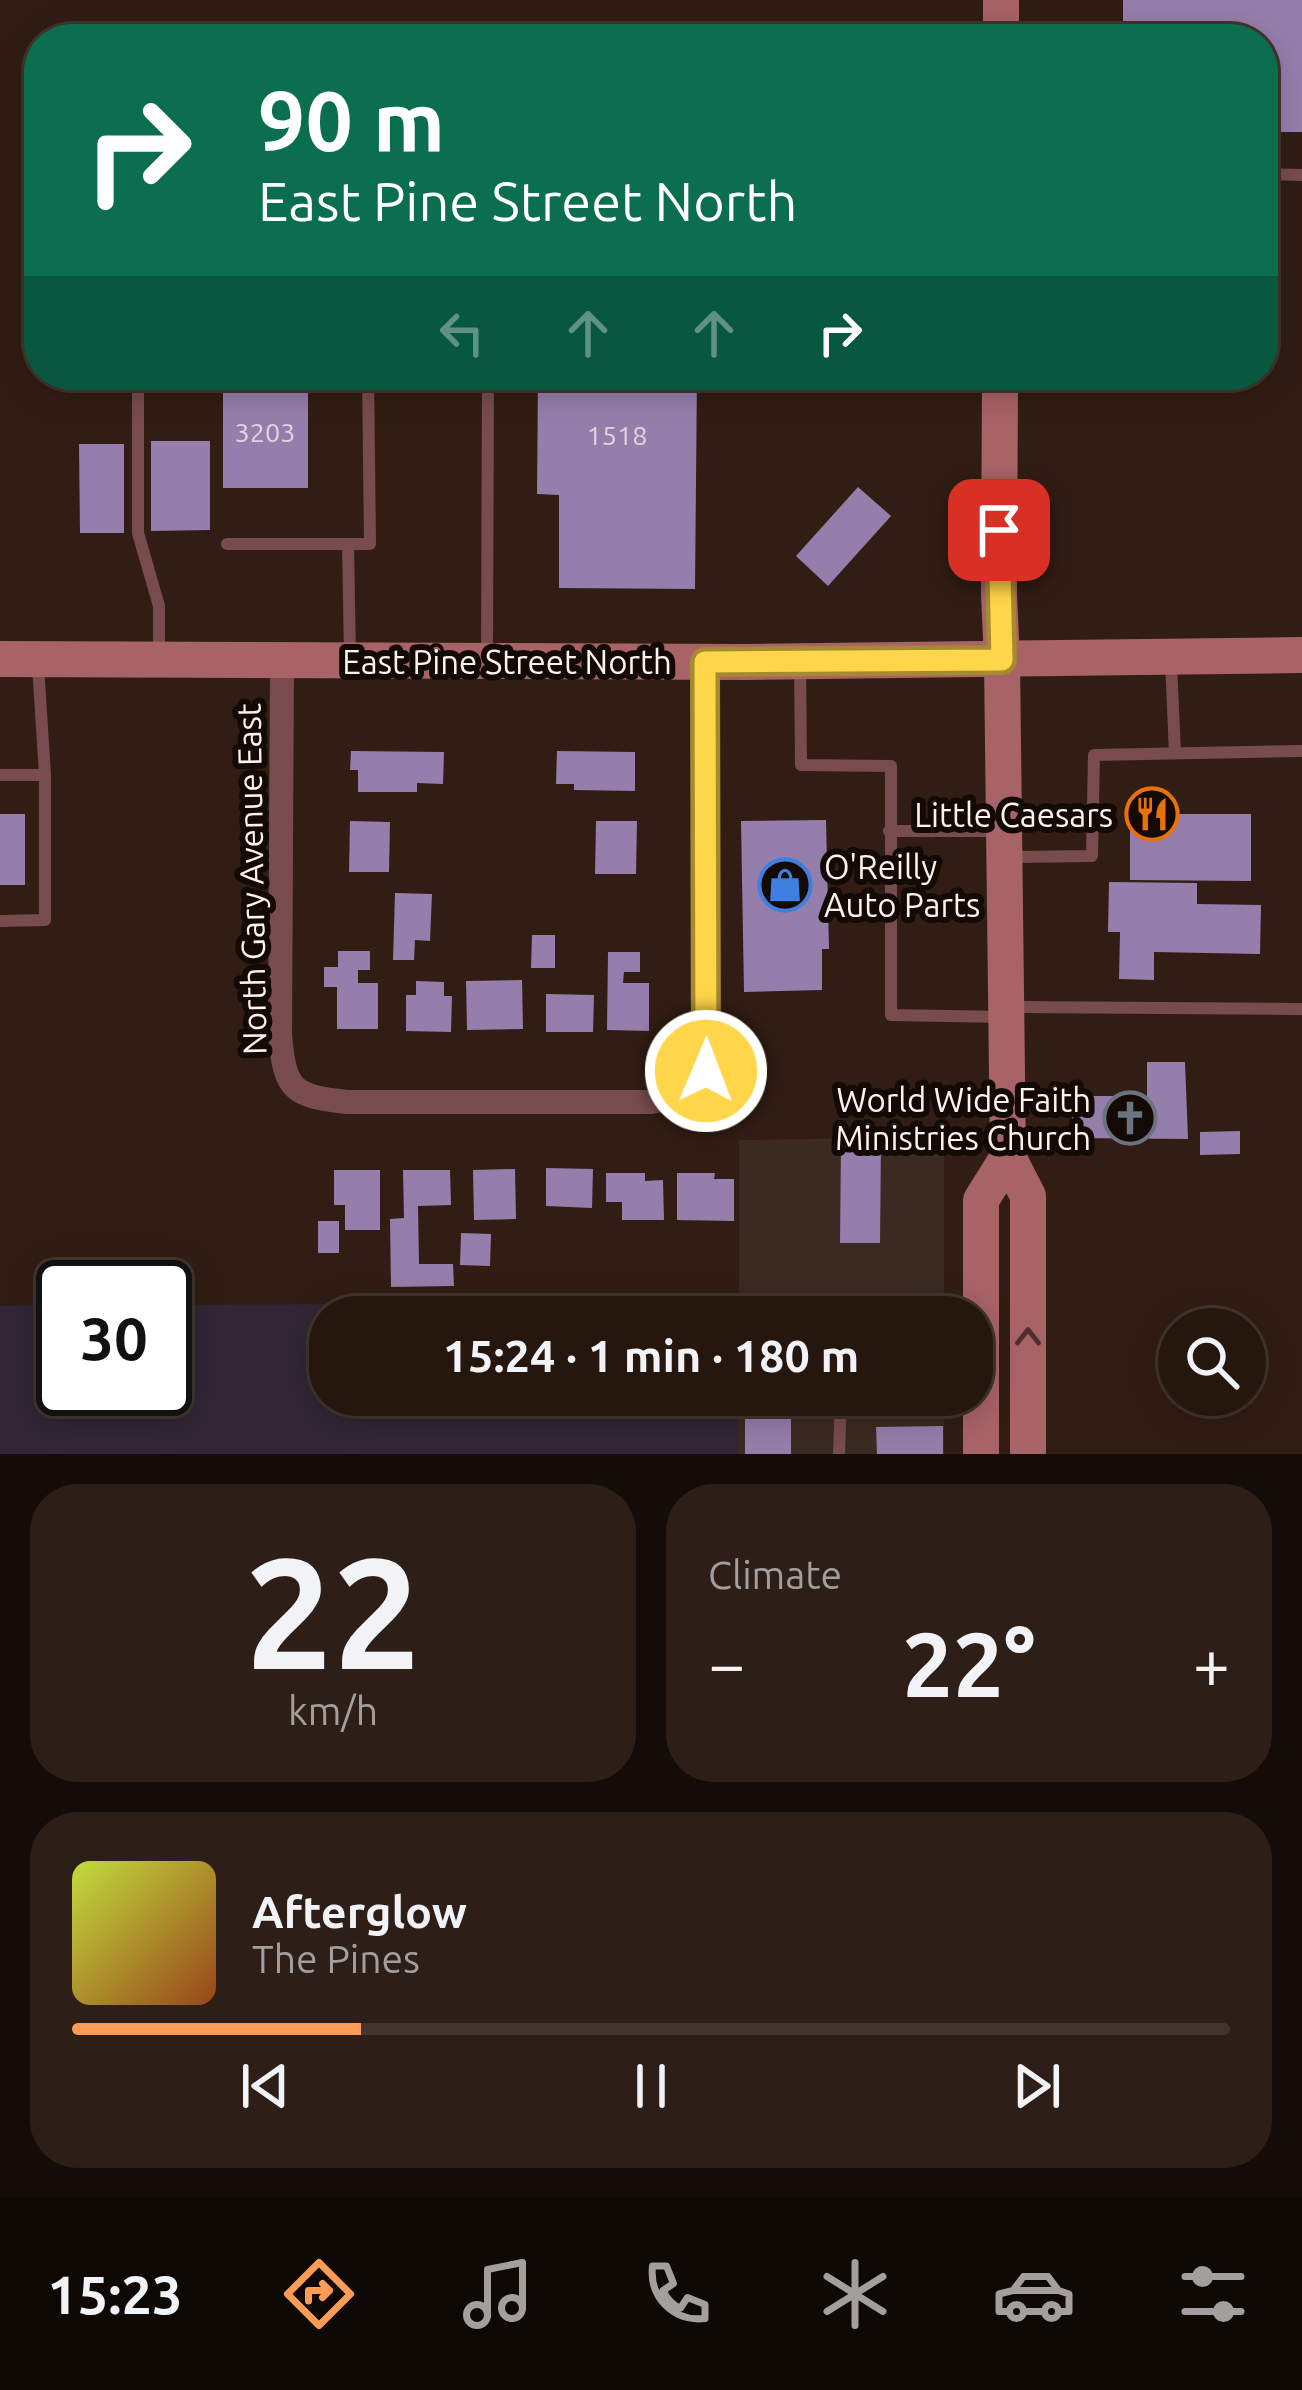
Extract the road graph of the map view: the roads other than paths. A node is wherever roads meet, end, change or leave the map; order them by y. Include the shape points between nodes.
1 (138, 390) edge
2 (368, 390) edge
3 (488, 390) edge
4 (1000, 390) edge
5 (227, 544) dead end
6 (348, 544) junction
7 (1302, 655) edge
8 (1170, 656) junction
9 (0, 659) edge
10 (38, 659) junction
11 (1002, 660) junction
12 (159, 661) junction
13 (282, 661) junction
14 (350, 661) junction
15 (487, 662) junction
16 (705, 662) junction
17 (800, 662) junction
18 (1302, 752) edge
19 (1174, 753) junction
20 (0, 775) edge
21 (45, 775) junction
22 (890, 831) junction
23 (1004, 844) junction
24 (0, 920) edge
25 (1302, 1009) edge
26 (1006, 1012) junction
27 (1008, 1157) junction
28 (978, 1296) edge
29 (840, 1416) edge
30 (979, 1416) edge
31 (839, 1454) edge
32 (981, 1454) edge
33 (1028, 1454) edge

1 - 12 lane via 138,533 158,606
2 - 6 lane via 370,544
3 - 15 lane
4 - 11 main road
5 - 6 lane
6 - 14 lane
7 - 8 main road, East Pine Street North
8 - 11 main road, East Pine Street North
8 - 19 lane
9 - 10 main road, East Pine Street North
10 - 12 main road, East Pine Street North
10 - 21 lane
11 - 17 main road, East Pine Street North
11 - 23 main road
12 - 13 main road, East Pine Street North
13 - 14 main road, East Pine Street North
13 - 16 street, North Gary Avenue East via 280,1035 287,1077 299,1094 347,1102 652,1102 676,1097 706,1071
14 - 15 main road, East Pine Street North
15 - 16 main road, East Pine Street North
16 - 17 main road, East Pine Street North
17 - 22 lane via 801,765 892,766
18 - 19 lane
19 - 23 lane via 1094,755 1092,856
20 - 21 lane
21 - 24 lane via 46,920
22 - 23 lane
22 - 26 lane via 891,1016
23 - 26 main road
25 - 26 lane
26 - 27 main road
27 - 28 main road via 981,1200
33 -> 27 main road via 1028,1196
29 - 31 lane
30 - 32 main road

